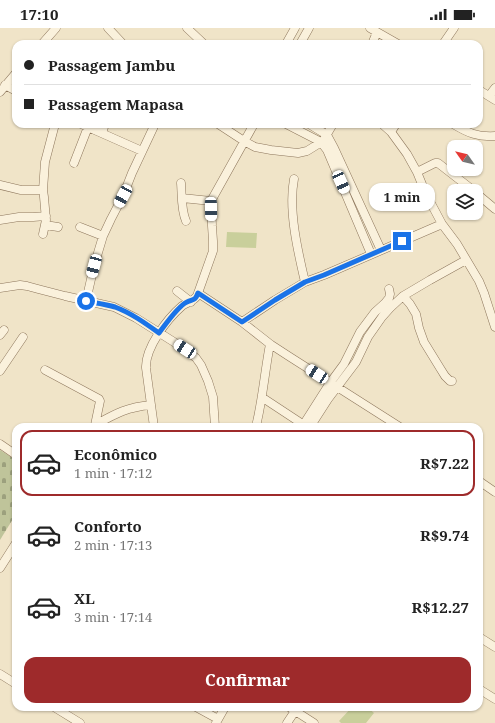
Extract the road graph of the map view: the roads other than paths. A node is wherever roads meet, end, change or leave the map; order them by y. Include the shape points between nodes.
1 (56, 28) edge
2 (108, 28) edge
3 (187, 28) edge
4 (309, 28) edge
5 (454, 28) edge
6 (291, 30) edge
7 (374, 30) edge
8 (46, 40) edge
9 (119, 40) edge
10 (200, 40) edge
11 (287, 40) edge
12 (302, 40) edge
13 (373, 40) edge
14 (391, 40) edge
15 (446, 40) edge
16 (12, 79) edge
17 (495, 88) edge
18 (3, 89) edge
19 (483, 92) edge
20 (492, 98) edge
21 (54, 128) edge
22 (84, 128) edge
23 (89, 128) edge
24 (104, 128) edge
25 (153, 128) edge
26 (224, 128) edge
27 (252, 128) edge
28 (296, 128) edge
29 (313, 128) edge
30 (331, 128) edge
31 (386, 128) edge
32 (394, 128) edge
33 (460, 128) edge
34 (391, 132) junction
35 (102, 134) junction
36 (495, 136) edge
37 (324, 139) junction
38 (244, 141) junction
39 (142, 151) junction
40 (74, 163) dead end
41 (417, 172) junction
42 (294, 179) dead end
43 (181, 183) dead end
44 (465, 184) edge
45 (0, 185) edge
46 (44, 193) junction
47 (182, 198) junction
48 (483, 199) edge
49 (211, 201) junction
50 (495, 209) edge
51 (46, 216) junction
52 (0, 220) edge
53 (186, 221) dead end
54 (442, 224) junction
55 (45, 225) junction
56 (58, 227) dead end
57 (80, 227) dead end
58 (43, 234) dead end
59 (104, 236) junction
60 (376, 252) junction
61 (466, 260) junction
62 (305, 282) junction
63 (0, 288) edge
64 (389, 289) dead end
65 (177, 291) dead end
66 (198, 293) junction
67 (403, 296) junction
68 (86, 301) junction
69 (191, 302) junction
70 (242, 322) junction
71 (495, 327) edge
72 (159, 333) junction
73 (23, 337) dead end
74 (270, 344) junction
75 (45, 370) dead end
76 (0, 371) edge
77 (452, 381) dead end
78 (333, 385) junction
79 (263, 398) junction
80 (151, 405) junction
81 (257, 422) dead end
82 (96, 423) edge
83 (100, 423) edge
84 (153, 423) edge
85 (217, 423) edge
86 (301, 423) edge
87 (308, 423) edge
88 (394, 423) edge
89 (0, 444) edge
90 (12, 452) edge
91 (483, 484) edge
92 (495, 492) edge
93 (12, 549) edge
94 (0, 568) edge
95 (483, 640) edge
96 (495, 647) edge
97 (0, 674) edge
98 (12, 682) edge
99 (483, 694) edge
100 (495, 699) edge
101 (60, 711) edge
102 (202, 711) edge
103 (223, 711) edge
104 (291, 711) edge
105 (295, 711) edge
106 (217, 721) edge
107 (80, 723) edge
108 (286, 723) edge
109 (314, 723) edge

1 - 8 street
2 - 9 street
3 - 10 street
4 - 12 street
5 - 15 street
6 - 11 street
7 - 13 street
7 - 14 street
16 - 18 street
17 - 20 street
19 - 20 street
21 - 46 street via 45,162
22 - 40 street
23 - 35 street
24 - 35 street
25 - 39 street
26 - 38 street
27 - 38 street
28 - 37 street
29 - 37 street
30 - 37 street
31 - 34 street
32 - 34 street
33 - 36 street via 484,137
34 - 41 street via 408,154
35 - 39 street
37 - 38 street via 307,151 298,153 255,147
37 - 60 street via 347,196
38 - 49 street
39 - 59 street
41 - 44 street via 438,163
41 - 54 street
42 - 62 street via 294,221 298,255
43 - 47 street
45 - 46 street
46 - 51 street
47 - 49 street
47 - 53 street
48 - 50 street
49 - 66 street via 212,251
51 - 52 street
51 - 55 street
54 - 60 street
54 - 61 street
55 - 56 street
55 - 58 street
57 - 59 street
59 - 68 street
60 - 62 street
61 - 67 street
61 - 71 street via 484,293
62 - 70 street
63 - 68 street via 27,286
64 - 78 street via 389,298 360,332
65 - 69 street
66 - 69 street
66 - 70 street
67 - 77 street via 416,314 424,342 445,376
67 - 78 street via 382,317 368,337 356,362
68 - 72 street via 126,312
69 - 72 street via 181,307
70 - 74 street
72 - 80 street via 148,352 146,363
72 - 85 street via 191,354 201,365 213,397
73 - 76 street
74 - 78 street
74 - 79 street
75 - 82 street via 99,398
78 - 87 street
78 - 88 street
79 - 81 street
79 - 86 street
80 - 83 street via 124,410
80 - 84 street
89 - 90 street
91 - 92 street
93 - 94 street
95 - 96 street
97 - 98 street
99 - 100 street
101 - 107 street
102 - 106 street
103 - 106 street
104 - 108 street
105 - 109 street

